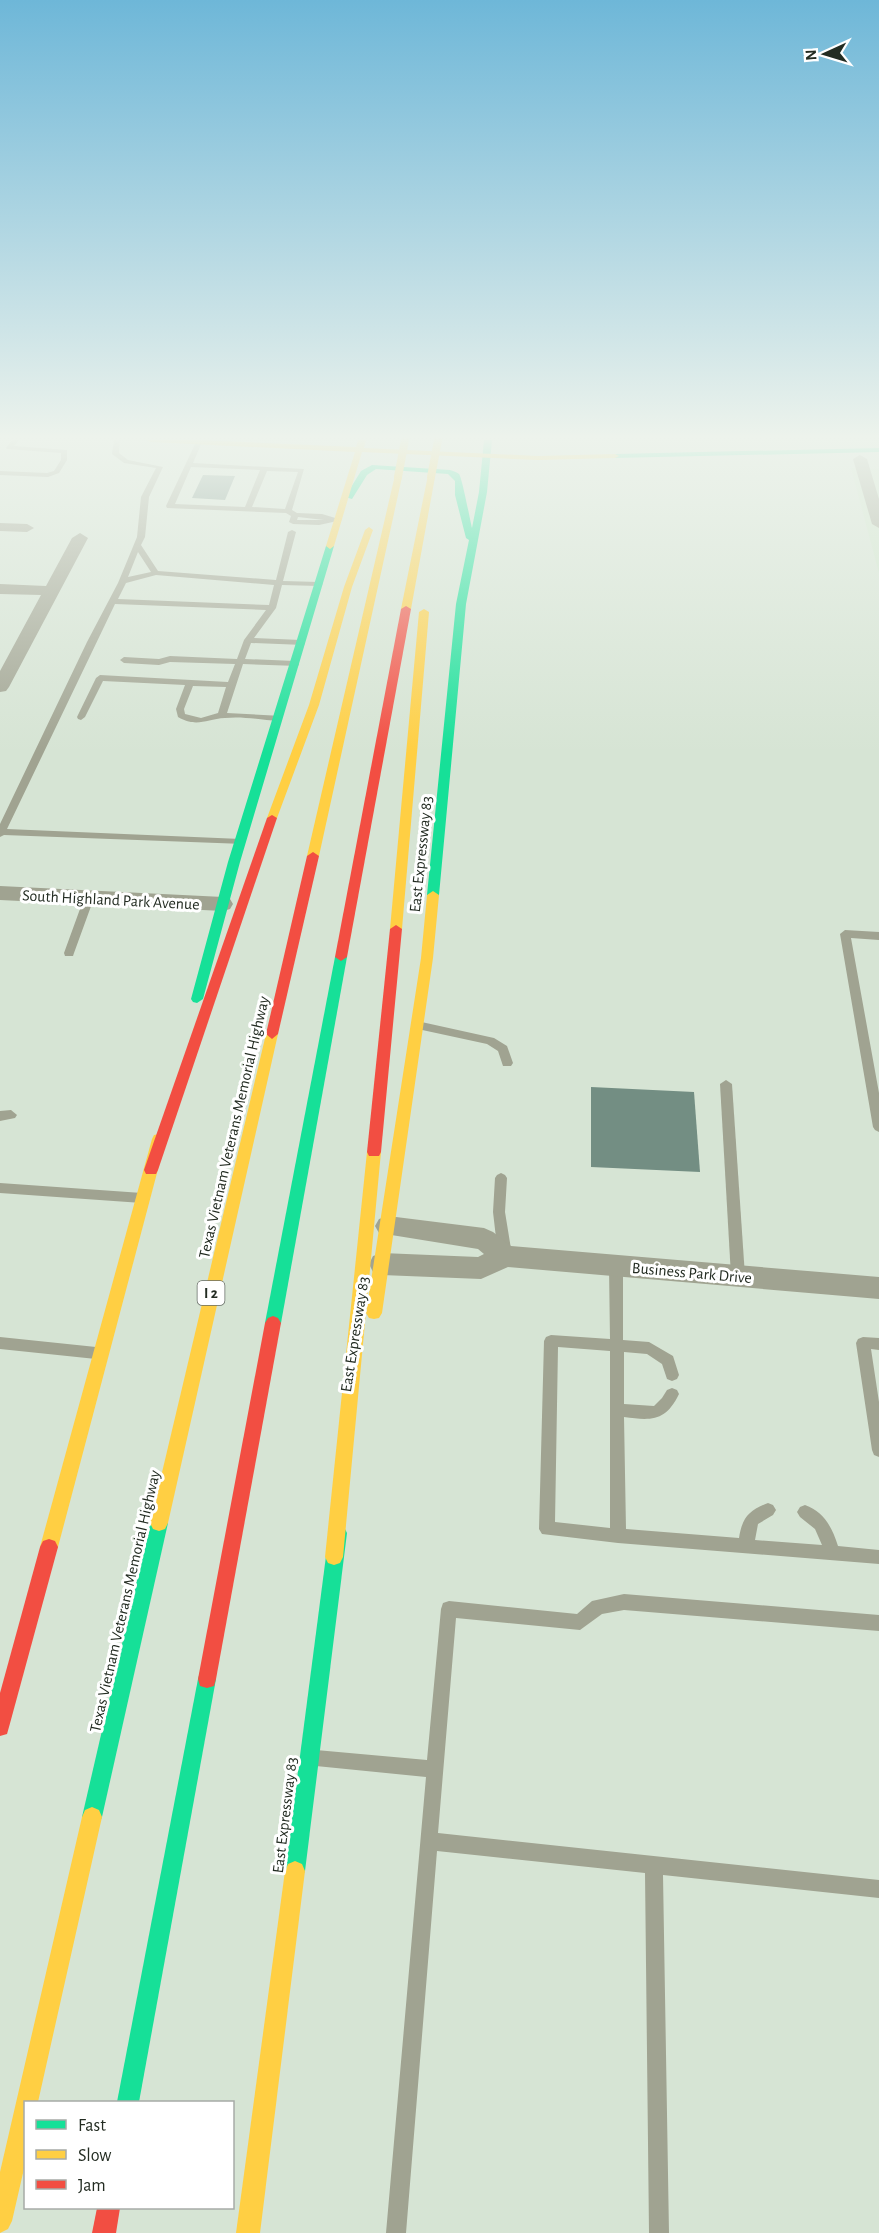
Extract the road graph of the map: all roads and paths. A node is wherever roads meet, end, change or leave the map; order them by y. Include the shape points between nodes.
1 (77, 544) edge
2 (289, 544) edge
3 (328, 544) edge
4 (364, 544) edge
5 (383, 544) edge
6 (419, 544) edge
7 (426, 544) edge
8 (138, 546) joint
9 (472, 547) edge
10 (156, 573) junction
11 (123, 581) junction
12 (279, 583) junction
13 (319, 584) junction
14 (0, 589) edge
15 (52, 591) junction
16 (112, 601) junction
17 (272, 608) junction
18 (248, 640) junction
19 (301, 643) junction
20 (8, 659) edge
21 (124, 660) dead end
22 (241, 662) junction
23 (295, 664) junction
24 (190, 683) junction
25 (231, 685) junction
26 (0, 687) edge
27 (222, 715) junction
28 (81, 717) dead end
29 (279, 717) junction
30 (0, 833) edge
31 (241, 842) junction
32 (0, 893) edge
33 (89, 897) junction
34 (223, 904) junction
35 (879, 936) edge
36 (69, 953) dead end
37 (417, 1025) junction
38 (507, 1063) dead end
39 (726, 1084) dead end
40 (879, 1127) edge
41 (150, 1170) junction
42 (501, 1178) dead end
43 (0, 1188) edge
44 (143, 1198) junction
45 (388, 1226) junction
46 (505, 1256) junction
47 (382, 1264) junction
48 (616, 1266) junction
49 (738, 1276) junction
50 (879, 1288) edge
51 (0, 1343) edge
52 (879, 1344) edge
53 (617, 1345) junction
54 (101, 1353) junction
55 (672, 1375) dead end
56 (672, 1394) dead end
57 (617, 1410) junction
58 (879, 1450) edge
59 (768, 1510) dead end
60 (806, 1512) dead end
61 (618, 1536) junction
62 (746, 1546) junction
63 (832, 1553) junction
64 (334, 1557) junction
65 (879, 1557) edge
66 (879, 1623) edge
67 (6, 1683) edge
68 (0, 1727) edge
69 (308, 1757) junction
70 (435, 1769) junction
71 (428, 1841) junction
72 (654, 1865) junction
73 (879, 1889) edge
74 (27, 2101) edge
75 (128, 2101) edge
76 (24, 2118) edge
77 (109, 2209) edge
78 (0, 2221) edge
79 (104, 2233) edge
80 (248, 2233) edge
81 (396, 2233) edge
82 (659, 2233) edge

1 - 15 street
2 - 12 lane
3 - 13 main road
4 - 41 main road via 314,705
5 - 74 main road, Texas Vietnam Veterans Memorial Highway / I 2
6 - 75 main road
7 - 64 main road via 403,867
8 - 10 lane
8 - 11 lane
9 - 37 main road, East Expressway 83 via 461,604
10 - 11 lane
10 - 12 lane
11 - 16 lane
12 - 13 lane
12 - 17 lane
13 - 19 main road
14 - 15 street
15 - 20 street
16 - 17 lane
16 - 30 lane
17 - 18 lane
18 - 19 lane
18 - 22 lane
19 - 23 main road
20 - 26 street
21 - 22 lane
22 - 23 lane
22 - 25 lane
23 - 29 main road
24 - 25 lane
24 - 27 lane via 181,715 210,721
24 - 28 lane via 100,678
25 - 27 lane
27 - 29 lane
29 - 31 main road
30 - 31 lane
31 - 34 main road
32 - 33 street, South Highland Park Avenue
33 - 34 street, South Highland Park Avenue
33 - 36 lane
34 - 41 main road
35 - 40 lane via 845,934
37 - 38 lane via 490,1041 502,1050
37 - 45 main road, East Expressway 83
39 - 49 lane
41 - 44 main road
42 - 46 lane via 499,1212
43 - 44 lane
44 - 54 main road
45 - 46 street via 484,1239
45 - 47 main road, East Expressway 83
46 - 47 street via 481,1269
46 - 48 street, Business Park Drive
47 - 64 main road, East Expressway 83
48 - 49 street, Business Park Drive
48 - 53 lane
49 - 50 street, Business Park Drive
51 - 54 lane
52 - 58 lane via 863,1343
53 - 55 lane via 659,1352 668,1360
53 - 57 lane
53 - 61 lane via 551,1341 547,1529
54 - 67 main road
56 - 57 lane via 661,1411
57 - 61 lane
59 - 62 lane via 757,1513 751,1521
60 - 63 lane via 824,1527
61 - 62 lane
62 - 63 lane
63 - 65 lane
64 - 69 main road, East Expressway 83
66 - 70 lane via 624,1602 598,1607 580,1622 449,1609
67 - 68 main road
69 - 70 lane
69 - 80 main road, East Expressway 83
70 - 71 lane
71 - 72 lane
71 - 81 lane
72 - 73 lane
72 - 82 lane
76 - 78 main road
77 - 79 main road

